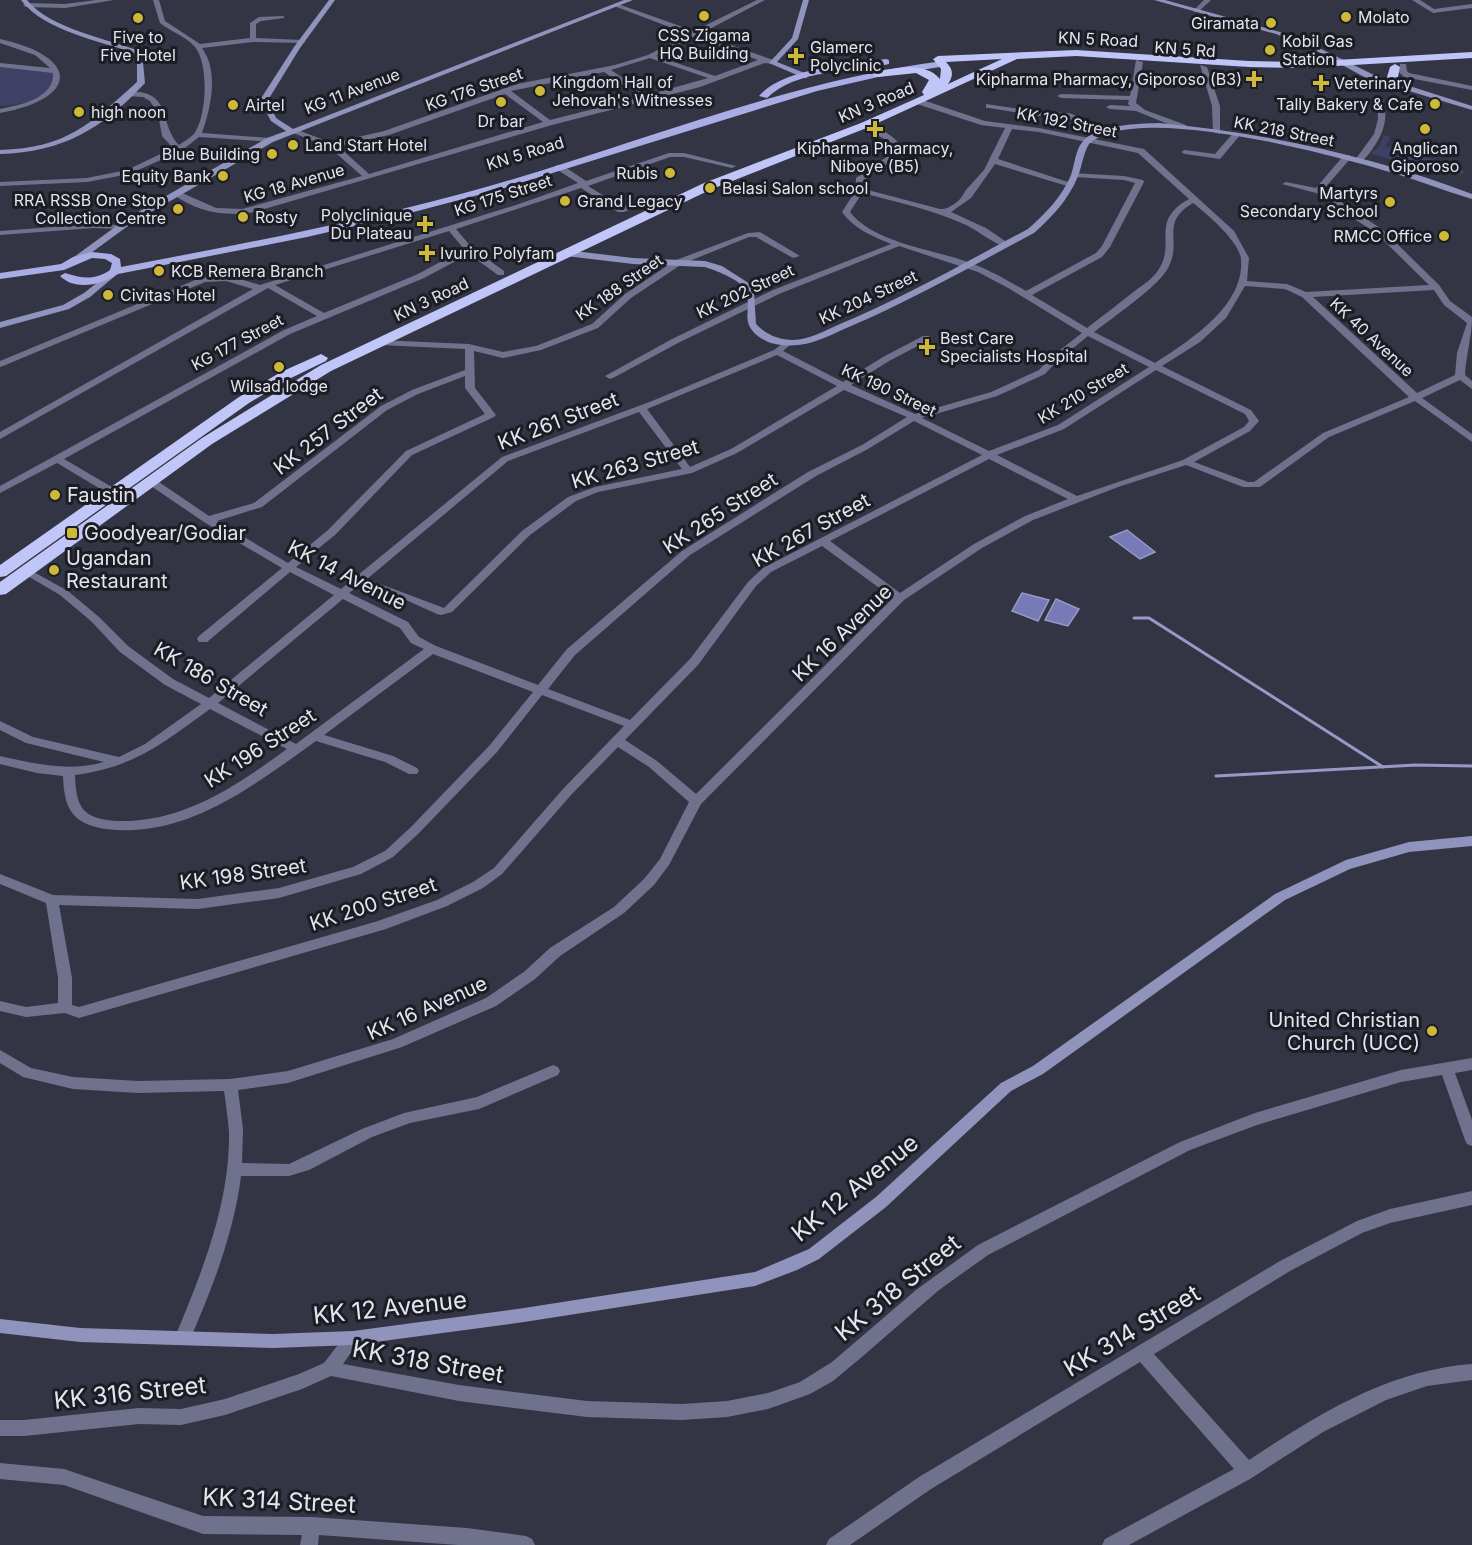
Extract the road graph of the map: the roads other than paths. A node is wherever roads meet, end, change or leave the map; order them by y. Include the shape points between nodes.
1 (111, 0) edge
2 (156, 0) edge
3 (332, 0) edge
4 (630, 0) edge
5 (762, 0) edge
6 (806, 0) edge
7 (1157, 0) edge
8 (1208, 0) edge
9 (1415, 0) edge
10 (25, 3) edge
11 (616, 5) junction
12 (1472, 6) edge
13 (1196, 11) junction
14 (282, 17) dead end
15 (696, 34) junction
16 (253, 40) junction
17 (0, 41) edge
18 (302, 42) junction
19 (198, 46) junction
20 (1320, 50) junction
21 (1472, 55) edge
22 (650, 56) junction
23 (1012, 59) junction
24 (957, 60) junction
25 (1472, 60) edge
26 (916, 61) junction
27 (941, 61) junction
28 (769, 62) junction
29 (1139, 62) junction
30 (1345, 64) junction
31 (0, 65) edge
32 (1310, 65) junction
33 (1399, 66) junction
34 (1203, 67) junction
35 (606, 69) junction
36 (1357, 70) junction
37 (56, 71) junction
38 (878, 74) junction
39 (804, 76) junction
40 (717, 79) junction
41 (959, 82) junction
42 (141, 83) junction
43 (1396, 87) junction
44 (1472, 88) edge
45 (506, 91) junction
46 (129, 94) junction
47 (146, 95) junction
48 (764, 96) junction
49 (1061, 96) dead end
50 (923, 97) junction
51 (1132, 98) junction
52 (647, 99) junction
53 (1380, 101) dead end
54 (989, 106) dead end
55 (1110, 107) dead end
56 (1472, 108) edge
57 (1135, 109) junction
58 (0, 111) edge
59 (549, 123) junction
60 (865, 125) junction
61 (1010, 126) junction
62 (1183, 127) junction
63 (292, 131) junction
64 (1216, 132) junction
65 (1098, 134) junction
66 (1237, 134) junction
67 (197, 135) junction
68 (270, 140) junction
69 (1088, 140) junction
70 (332, 145) junction
71 (178, 148) junction
72 (0, 152) edge
73 (1185, 152) dead end
74 (1347, 157) junction
75 (1359, 160) junction
76 (994, 161) junction
77 (559, 167) junction
78 (737, 168) junction
79 (1075, 175) junction
80 (368, 177) junction
81 (0, 184) edge
82 (583, 184) junction
83 (1070, 184) junction
84 (1286, 184) dead end
85 (860, 190) junction
86 (1319, 191) junction
87 (177, 194) junction
88 (1472, 196) edge
89 (1192, 200) junction
90 (644, 206) junction
91 (944, 212) junction
92 (120, 227) junction
93 (450, 227) junction
94 (0, 233) edge
95 (100, 240) junction
96 (898, 244) junction
97 (1005, 245) junction
98 (469, 250) junction
99 (566, 254) junction
100 (796, 256) dead end
101 (76, 259) junction
102 (679, 262) junction
103 (966, 264) junction
104 (113, 265) junction
105 (65, 272) junction
106 (501, 273) junction
107 (0, 276) edge
108 (81, 282) junction
109 (0, 283) edge
110 (1242, 283) junction
111 (264, 286) junction
112 (1436, 287) junction
113 (87, 295) junction
114 (1024, 295) junction
115 (1305, 295) junction
116 (750, 305) junction
117 (323, 316) junction
118 (1472, 321) edge
119 (0, 325) edge
120 (1088, 332) junction
121 (926, 338) dead end
122 (380, 342) junction
123 (780, 346) junction
124 (469, 347) junction
125 (0, 364) edge
126 (1156, 365) junction
127 (470, 371) junction
128 (286, 375) junction
129 (610, 376) dead end
130 (1460, 376) junction
131 (304, 381) junction
132 (842, 385) junction
133 (1472, 386) edge
134 (1414, 396) junction
135 (641, 408) junction
136 (914, 417) junction
137 (0, 436) edge
138 (1472, 439) edge
139 (989, 456) junction
140 (58, 459) junction
141 (1186, 462) junction
142 (688, 471) junction
143 (152, 482) junction
144 (0, 490) edge
145 (113, 492) junction
146 (1076, 499) junction
147 (208, 520) junction
148 (823, 541) junction
149 (288, 567) junction
150 (0, 572) edge
151 (26, 572) junction
152 (358, 579) junction
153 (0, 590) edge
154 (340, 595) junction
155 (900, 598) junction
156 (203, 639) dead end
157 (432, 649) junction
158 (539, 690) junction
159 (210, 703) junction
160 (0, 725) edge
161 (632, 725) junction
162 (315, 736) junction
163 (618, 741) junction
164 (296, 749) junction
165 (0, 760) edge
166 (120, 761) junction
167 (412, 771) dead end
168 (69, 772) junction
169 (696, 801) junction
170 (1472, 841) edge
171 (0, 879) edge
172 (52, 900) junction
173 (0, 1006) edge
174 (65, 1008) junction
175 (0, 1056) edge
176 (1472, 1064) edge
177 (1446, 1067) junction
178 (553, 1071) dead end
179 (230, 1085) junction
180 (1472, 1140) edge
181 (234, 1169) junction
182 (1472, 1198) edge
183 (0, 1326) edge
184 (183, 1337) junction
185 (353, 1338) junction
186 (1143, 1353) junction
187 (330, 1368) junction
188 (1472, 1372) edge
189 (0, 1428) edge
190 (0, 1471) edge
191 (1247, 1471) junction
192 (312, 1526) junction
193 (309, 1545) edge
194 (526, 1545) edge
195 (835, 1545) edge
196 (1111, 1545) edge

1 - 10 street via 73,5
2 - 19 street via 162,22
3 - 18 street
4 - 11 street, KG 11 Avenue
5 - 15 street, KG 176 Street
6 - 28 street via 795,39
7 - 13 street
8 - 13 street
9 - 12 street via 1433,11
10 - 42 street via 50,20 140,53
11 - 15 street
11 - 63 street, KG 11 Avenue
13 - 20 street via 1278,33
14 - 16 street via 256,20
15 - 22 street, KG 176 Street
15 - 28 street
16 - 18 street
16 - 19 street
17 - 37 street via 32,51
18 - 63 street via 264,100 275,124
19 - 67 street via 210,70 204,119
20 - 30 street
20 - 32 highway via 1321,60
21 - 30 highway
22 - 35 street, KG 176 Street
22 - 40 street
23 - 24 highway
23 - 29 highway, KN 5 Rd
23 - 41 highway, KN 3 Road
24 - 27 highway
24 - 32 highway, KN 5 Road via 1076,53
24 - 41 highway
25 - 33 highway
26 - 27 main road, KN 5 Road
26 - 39 main road
26 - 48 main road, KN 5 Road
27 - 38 main road
27 - 50 highway, KN 3 Road via 946,68 946,80
28 - 39 street
28 - 40 street, KG 18 Avenue
29 - 34 highway, KN 5 Rd
29 - 51 street
30 - 32 highway
30 - 36 street
31 - 37 street
33 - 36 highway
33 - 43 highway via 1392,77
33 - 44 street via 1407,75
34 - 36 highway, KN 5 Rd
34 - 64 street via 1216,106
35 - 45 street, KG 176 Street
35 - 52 street
36 - 43 street
37 - 58 street via 56,81 47,96
38 - 50 highway via 913,70 927,73 935,80
38 - 77 main road, KN 5 Road via 764,103
39 - 48 main road via 776,86
40 - 52 street, KG 18 Avenue
41 - 50 highway, KN 3 Road
42 - 46 street
42 - 47 street
43 - 56 street
45 - 59 street
45 - 70 street, KG 176 Street via 407,126
46 - 47 street
46 - 72 street via 101,119 64,141 33,151
47 - 71 street via 159,107 166,136
48 - 104 main road, KN 5 Road via 686,123 395,207
49 - 51 street
50 - 60 highway, KN 3 Road
50 - 61 street, KK 192 Street via 971,120
50 - 78 highway, KN 3 Road
51 - 57 street
52 - 59 street, KG 18 Avenue
53 - 75 street via 1378,137
54 - 65 street via 1065,115
55 - 57 street
57 - 62 street
59 - 80 street, KG 18 Avenue
60 - 78 highway, KN 3 Road
60 - 85 street, KK 16 Avenue via 902,150 862,176
61 - 69 street, KK 192 Street
61 - 76 street
62 - 64 street, KK 218 Street
62 - 65 street, KK 218 Street via 1133,125 1112,127
63 - 68 street, KG 11 Avenue
63 - 70 street
64 - 66 street, KK 218 Street
65 - 69 street, KK 218 Street
66 - 73 street via 1217,158
66 - 74 street, KK 218 Street
67 - 68 street
67 - 71 street
68 - 87 street, KG 11 Avenue
69 - 79 street, KK 204 Street
69 - 89 street, KK 192 Street via 1141,151
70 - 80 street
71 - 81 street via 142,168 108,177
74 - 75 street, KK 218 Street
74 - 86 street
75 - 88 street, KK 218 Street
76 - 83 street
76 - 91 street via 968,196
77 - 82 street
77 - 104 main road, KN 5 Road via 377,218 242,248
78 - 82 street, KG 175 Street via 676,153
78 - 90 highway, KN 3 Road
78 - 99 highway, KN 3 Road
79 - 83 street, KK 204 Street
79 - 114 street via 1140,182 1107,247 1099,255
80 - 87 street, KG 18 Avenue via 237,213 218,213
82 - 90 street via 621,210 639,203
82 - 93 street, KG 175 Street
83 - 97 street, KK 204 Street via 1049,215 1031,231
84 - 86 street
85 - 91 street
85 - 96 street, KK 16 Avenue via 846,212 848,217
86 - 112 street via 1380,232
87 - 92 street, KG 11 Avenue
89 - 110 street, KK 192 Street via 1236,238 1245,258
89 - 120 street, KK 265 Street via 1171,219 1167,266
90 - 106 highway, KN 3 Road
91 - 97 street
92 - 94 street
92 - 95 street, KG 11 Avenue
93 - 98 street
93 - 111 street, KG 175 Street
95 - 101 street, KG 11 Avenue
95 - 104 street
96 - 103 street, KK 16 Avenue
96 - 116 street, KK 202 Street
97 - 103 street, KK 204 Street
98 - 106 street
98 - 117 street, KG 177 Street via 421,276
99 - 102 street, KK 190 Street
99 - 122 highway, KN 3 Road
100 - 102 street, KK 188 Street via 752,234
101 - 104 main road via 92,255
101 - 105 main road
102 - 116 street, KK 190 Street via 712,266 738,278 750,292
102 - 124 street, KK 188 Street via 628,296 595,326 567,338 511,355
103 - 114 street, KK 16 Avenue
103 - 123 street, KK 204 Street via 881,310 810,340
104 - 108 main road via 98,280
104 - 113 street
105 - 107 main road
105 - 108 main road
105 - 109 main road
106 - 128 highway, KN 3 Road
108 - 113 street
110 - 115 street, KK 40 Avenue via 1287,287
110 - 126 street, KK 210 Street via 1223,316 1197,340
111 - 117 street
111 - 125 street via 226,278 203,280
111 - 137 street, KG 175 Street
112 - 115 street
112 - 118 street via 1447,303
113 - 119 street via 66,307
114 - 120 street, KK 16 Avenue
115 - 134 street, KK 40 Avenue
116 - 123 street, KK 190 Street via 752,324
116 - 129 street, KK 202 Street
117 - 140 street, KG 177 Street via 277,337
118 - 130 street
120 - 126 street, KK 16 Avenue
120 - 136 street, KK 265 Street via 1042,372 1025,381
121 - 132 street, KK 263 Street
122 - 124 street, KK 188 Street
122 - 131 highway, KN 3 Road
123 - 132 street, KK 190 Street
123 - 135 street, KK 261 Street
124 - 127 street
126 - 139 street, KK 210 Street via 1061,427
126 - 141 street, KK 16 Avenue via 1248,412 1254,421 1247,429
127 - 147 street, KK 257 Street via 384,408 258,505
127 - 149 street via 470,388 490,415 408,453 332,532
128 - 131 highway
128 - 145 highway, KN 3 Road
130 - 133 street
130 - 134 street
131 - 143 highway, KN 3 Road via 207,441
132 - 136 street, KK 190 Street
132 - 142 street, KK 263 Street via 734,451
134 - 138 street, KK 40 Avenue
134 - 141 street via 1326,435 1256,485
135 - 142 street
135 - 152 street, KK 261 Street via 505,459
136 - 139 street, KK 190 Street
136 - 158 street, KK 265 Street via 812,474 686,553 572,652
139 - 146 street, KK 190 Street
139 - 148 street, KK 267 Street
140 - 144 street, KG 177 Street
140 - 145 street
141 - 146 street, KK 16 Avenue
142 - 152 street, KK 263 Street via 595,490 572,499 526,533 444,612
143 - 147 street, KK 14 Avenue
143 - 151 highway, KN 3 Road
145 - 150 highway, KN 3 Road
146 - 155 street, KK 16 Avenue via 1002,531
147 - 149 street, KK 14 Avenue
148 - 155 street
148 - 161 street, KK 267 Street via 767,570 752,584 694,662
149 - 154 street, KK 14 Avenue
149 - 156 street
151 - 153 highway, KN 3 Road
151 - 159 street, KK 186 Street via 64,593 124,649 170,682
152 - 154 street, KK 261 Street
154 - 157 street, KK 14 Avenue via 404,625 415,640
154 - 159 street, KK 261 Street
155 - 169 street, KK 16 Avenue
157 - 158 street, KK 14 Avenue
157 - 162 street, KK 196 Street
158 - 161 street, KK 14 Avenue
158 - 172 street, KK 198 Street via 494,749 415,830 389,854 357,871 279,893 198,904
159 - 164 street, KK 186 Street
159 - 166 street, KK 261 Street via 149,747
160 - 166 street via 30,740
161 - 163 street, KK 200 Street
162 - 164 street, KK 196 Street
162 - 167 street via 343,748 388,757
163 - 169 street via 653,764
163 - 174 street, KK 200 Street via 498,871 442,903 381,925 136,997 79,1012
164 - 168 street, KK 196 Street via 240,788 193,812 122,825 92,823 77,814 69,792
165 - 168 street
166 - 168 street
169 - 179 street, KK 16 Avenue via 670,853 649,882 619,910 555,952 491,1002 406,1040 346,1061 288,1077
170 - 185 street, KK 12 Avenue via 1410,847 1346,865 1280,897 1038,1070 1006,1088 881,1202 813,1254 792,1265 755,1279 525,1316
171 - 172 street
172 - 174 street via 65,978
173 - 174 street, KK 200 Street via 26,1012
175 - 179 street, KK 16 Avenue via 27,1072 73,1083 138,1087
176 - 177 street, KK 318 Street
177 - 180 street
177 - 187 street, KK 318 Street via 1354,1088 1185,1146 983,1250 926,1290 842,1366 804,1389 769,1401 689,1411 614,1411 517,1402 372,1379
178 - 181 street via 479,1103 409,1117 289,1170
179 - 181 street via 236,1134
181 - 184 street via 216,1258
182 - 186 street, KK 314 Street via 1390,1216 1357,1228 1285,1266
183 - 184 street, KK 12 Avenue via 80,1335
184 - 185 street, KK 12 Avenue via 273,1341
185 - 187 street
186 - 191 street
186 - 195 street, KK 314 Street via 925,1483
187 - 189 street, KK 316 Street via 303,1381 181,1417 139,1416
188 - 191 street via 1405,1384 1297,1437
190 - 192 street, KK 314 Street via 64,1477 203,1525
191 - 196 street
192 - 193 street
192 - 194 street, KK 314 Street

